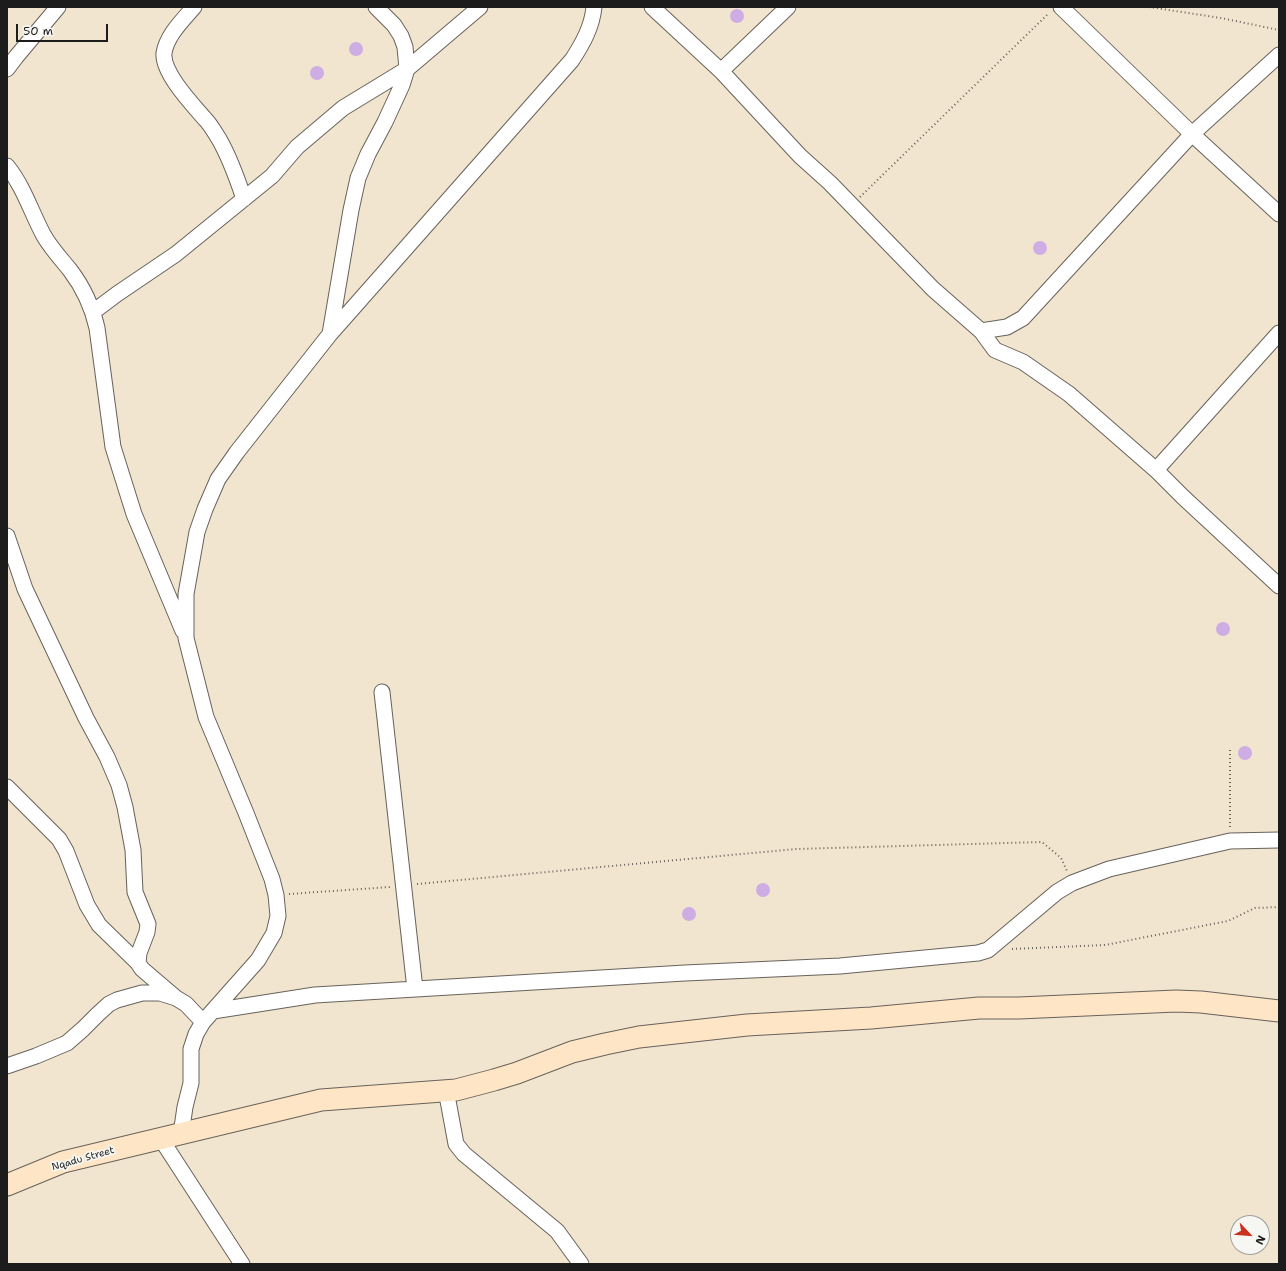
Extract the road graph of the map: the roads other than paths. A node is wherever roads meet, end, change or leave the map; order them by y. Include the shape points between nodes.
1 (58, 7) edge
2 (194, 7) edge
3 (376, 7) edge
4 (480, 7) edge
5 (594, 7) edge
6 (652, 7) edge
7 (788, 7) edge
8 (1055, 10) edge
9 (1279, 55) edge
10 (7, 69) edge
11 (407, 69) junction
12 (721, 71) junction
13 (1192, 134) junction
14 (7, 166) edge
15 (244, 199) junction
16 (1279, 214) edge
17 (93, 312) junction
18 (980, 331) junction
19 (1279, 333) edge
20 (330, 334) junction
21 (1156, 470) junction
22 (7, 536) edge
23 (1279, 586) edge
24 (186, 638) junction
25 (382, 692) dead end
26 (7, 787) edge
27 (1279, 840) edge
28 (138, 962) junction
29 (415, 989) junction
30 (176, 998) junction
31 (1279, 1011) edge
32 (208, 1016) junction
33 (7, 1066) edge
34 (446, 1090) junction
35 (171, 1136) junction
36 (7, 1185) edge
37 (242, 1264) edge
38 (581, 1264) edge

1 - 10 street
2 - 15 street via 172,34 164,54 165,62 179,87 207,120 219,139
3 - 11 street via 401,36
4 - 11 street
5 - 20 street via 590,28 572,60
6 - 12 street
7 - 12 street
8 - 13 street
9 - 13 street
11 - 15 street via 343,108 297,147 272,176
11 - 20 street via 358,178
12 - 18 street via 800,156 830,183 933,290
13 - 16 street
13 - 18 street via 1023,318 1007,327
14 - 17 street via 23,190 44,236 86,294
15 - 17 street via 176,254
17 - 24 street via 113,447 134,514
18 - 21 street via 995,350 1023,362 1069,394
19 - 21 street
20 - 24 street via 218,478 197,532 186,594
21 - 23 street via 1188,503
22 - 28 street via 25,589 107,757 125,807 133,850 135,892 148,924
24 - 32 street via 206,717 272,879 278,916 274,933 258,960
25 - 29 street
26 - 28 street via 59,839 66,850 87,905 99,925
27 - 29 street via 1230,841 1109,870 1072,883 1057,892 988,950 978,953 840,966
28 - 30 street via 142,969
29 - 32 street via 315,995
30 - 32 street
30 - 33 street via 150,992 117,1000 109,1004 67,1043
31 - 34 street, Nqadu Street via 1176,1001 979,1008 871,1018 747,1025 639,1037 605,1044 572,1052 494,1080
32 - 35 street via 196,1034 191,1049 191,1083 185,1107
34 - 35 street, Nqadu Street via 321,1100
34 - 38 street via 456,1144 464,1154 557,1231
35 - 36 street, Nqadu Street via 63,1162
35 - 37 street

